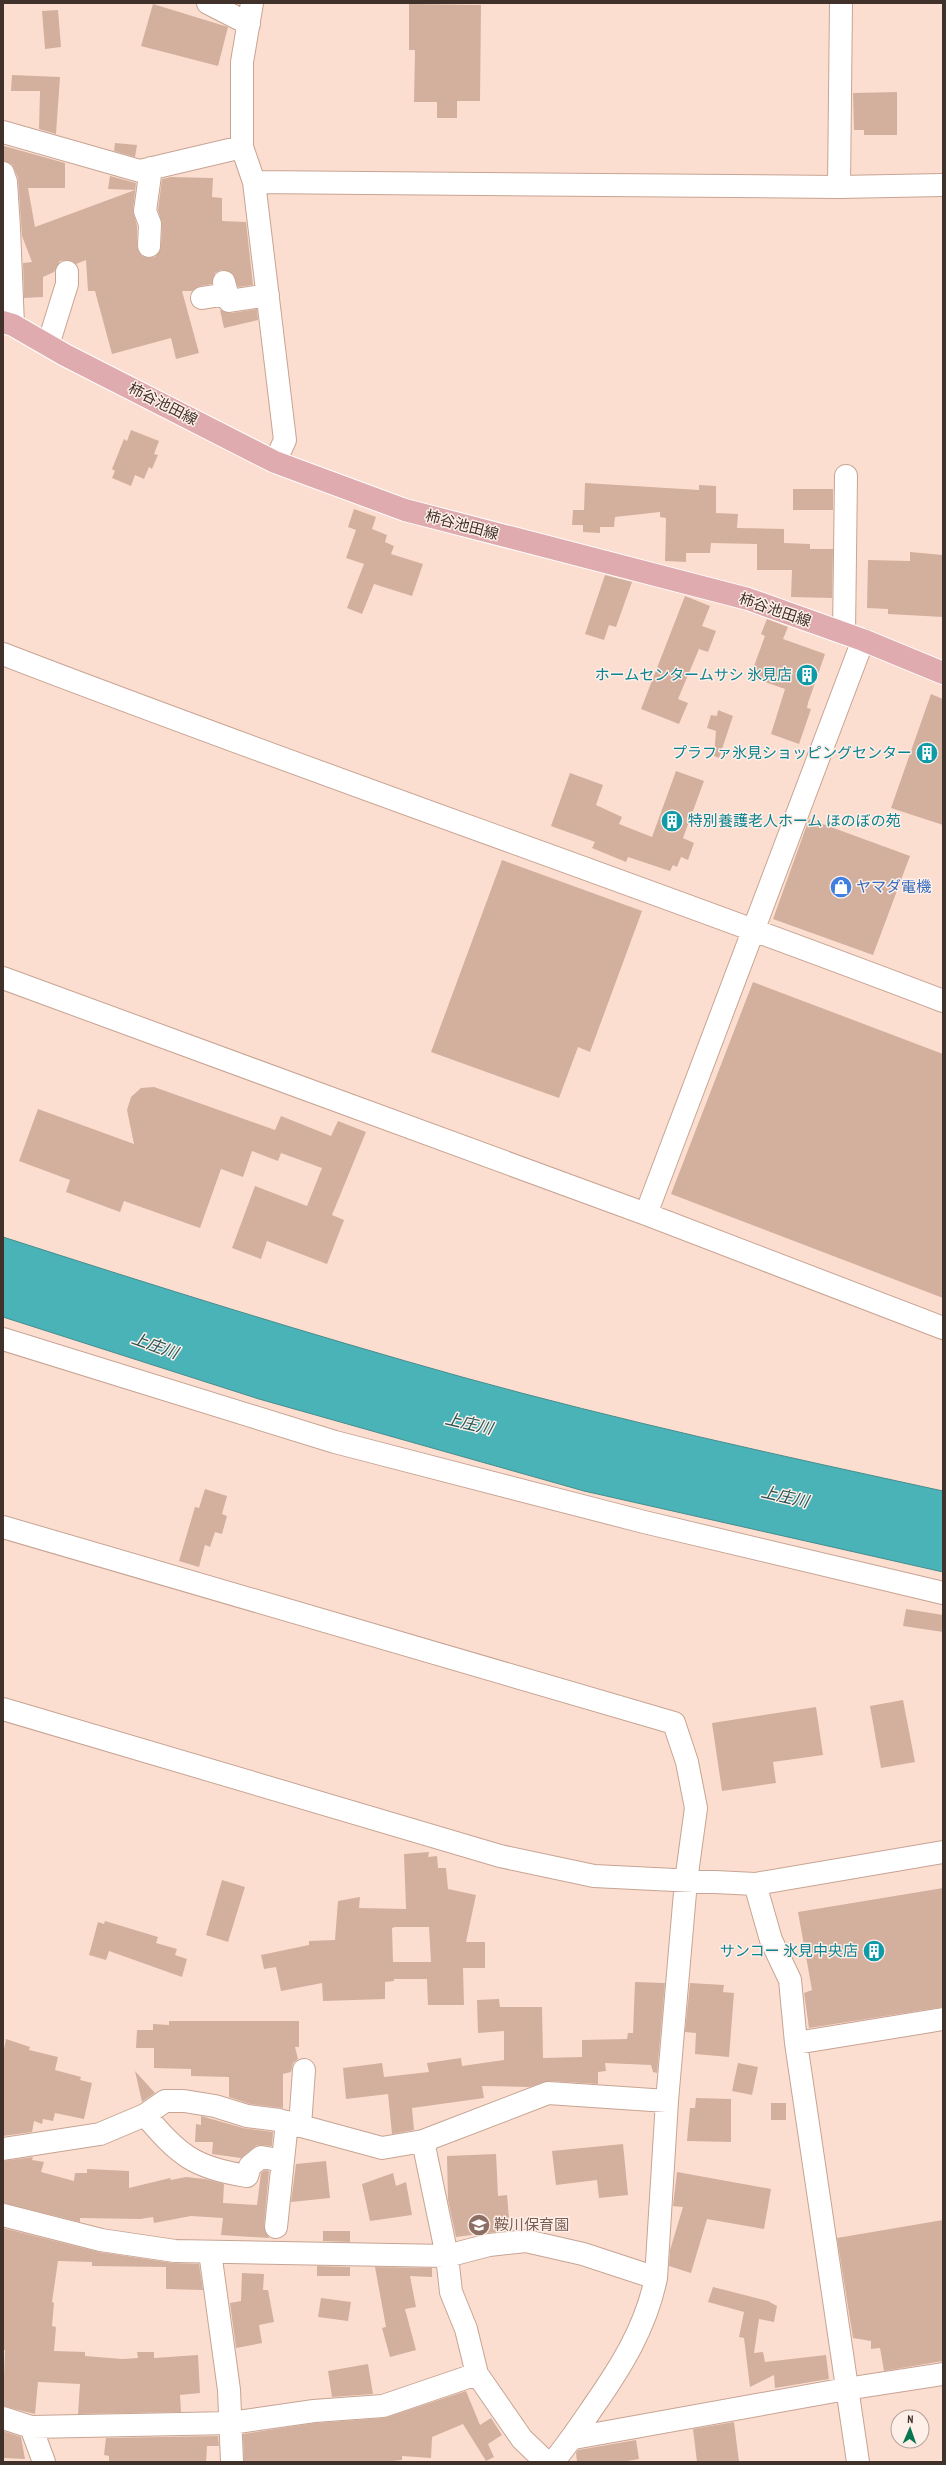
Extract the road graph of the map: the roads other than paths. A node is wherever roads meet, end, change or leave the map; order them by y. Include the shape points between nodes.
1 (208, 3) edge
2 (841, 3) edge
3 (250, 13) edge
4 (3, 132) edge
5 (242, 147) junction
6 (151, 168) junction
7 (3, 173) edge
8 (254, 182) junction
9 (943, 185) edge
10 (839, 187) junction
11 (149, 246) dead end
12 (67, 272) dead end
13 (268, 295) junction
14 (202, 298) dead end
15 (8, 323) edge
16 (48, 345) junction
17 (275, 462) junction
18 (846, 476) dead end
19 (853, 637) junction
20 (3, 654) edge
21 (943, 673) edge
22 (753, 928) junction
23 (3, 978) edge
24 (943, 1001) edge
25 (646, 1214) junction
26 (943, 1328) edge
27 (3, 1339) edge
28 (3, 1527) edge
29 (943, 1593) edge
30 (3, 1709) edge
31 (943, 1852) edge
32 (686, 1881) junction
33 (755, 1884) junction
34 (943, 2019) edge
35 (796, 2043) junction
36 (304, 2070) dead end
37 (667, 2101) junction
38 (144, 2116) junction
39 (293, 2124) junction
40 (422, 2141) junction
41 (3, 2149) edge
42 (282, 2164) junction
43 (3, 2215) edge
44 (276, 2227) dead end
45 (210, 2252) junction
46 (447, 2256) junction
47 (656, 2278) junction
48 (478, 2374) junction
49 (943, 2374) edge
50 (846, 2389) junction
51 (3, 2418) edge
52 (231, 2423) junction
53 (31, 2427) junction
54 (574, 2438) junction
55 (44, 2462) edge
56 (232, 2462) edge
57 (546, 2462) edge
58 (553, 2462) edge
59 (858, 2462) edge

1 - 3 street
2 - 10 street
3 - 5 street via 242,62
4 - 6 street via 140,171
5 - 6 street
5 - 8 street
6 - 11 street via 137,210 150,224
7 - 15 street via 8,221
8 - 10 street
8 - 13 street
9 - 10 street
12 - 16 street via 67,284
13 - 14 street via 229,301 226,288
13 - 17 street via 285,440
15 - 16 main road, 柿谷池田線
16 - 17 main road, 柿谷池田線
17 - 19 main road, 柿谷池田線 via 405,510 748,599
18 - 19 street
19 - 21 main road, 柿谷池田線
19 - 22 street
20 - 22 street via 181,723
22 - 24 street
22 - 25 street
23 - 25 street
25 - 26 street
27 - 29 street via 335,1442 644,1522
28 - 32 street via 674,1722 687,1762 696,1808
30 - 32 street via 500,1856 594,1876
31 - 33 street
32 - 33 street
32 - 37 street
33 - 35 street via 771,1940 790,1980
34 - 35 street
35 - 50 street
36 - 39 street
37 - 40 street via 548,2093
37 - 47 street
38 - 39 street via 165,2102 184,2101
38 - 41 street via 100,2134
38 - 42 street via 168,2143 192,2160 215,2171 247,2176 250,2166 261,2157
39 - 40 street via 382,2148
39 - 42 street
40 - 46 street
42 - 44 street
43 - 45 street via 101,2240 175,2251
45 - 46 street
45 - 52 street via 223,2336
46 - 47 street via 489,2245 526,2241 583,2254
46 - 48 street via 451,2292 466,2329
47 - 54 street via 652,2299 623,2366
48 - 52 street via 383,2406 314,2411
48 - 57 street via 522,2439
49 - 50 street
50 - 54 street
50 - 59 street
51 - 53 street
52 - 53 street
52 - 56 street
53 - 55 street
54 - 58 street

